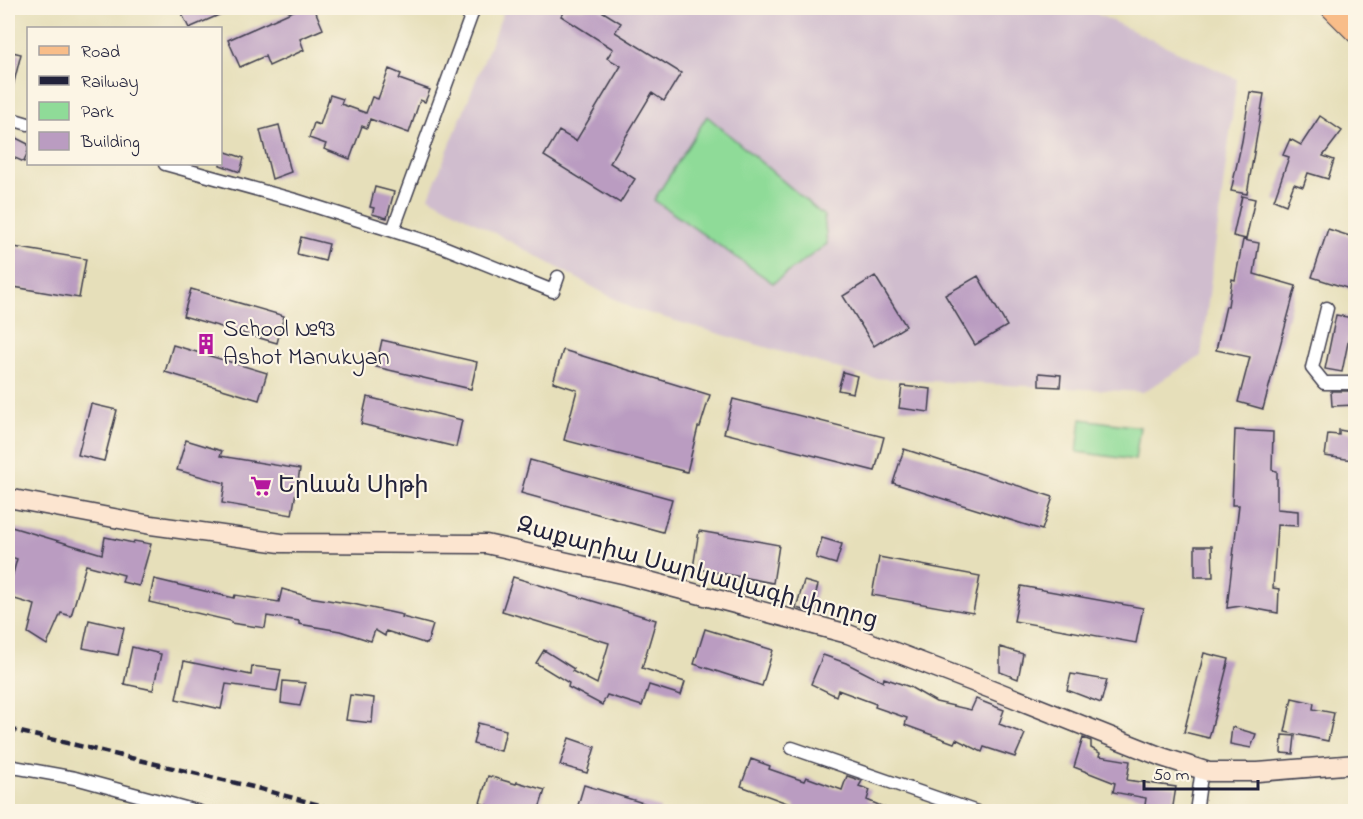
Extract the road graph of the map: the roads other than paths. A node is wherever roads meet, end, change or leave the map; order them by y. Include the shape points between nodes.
1 (474, 8) edge
2 (1331, 8) edge
3 (1356, 33) edge
4 (8, 118) edge
5 (27, 124) edge
6 (169, 165) edge
7 (393, 230) junction
8 (558, 278) dead end
9 (1326, 308) dead end
10 (1356, 383) edge
11 (8, 498) edge
12 (792, 748) dead end
13 (1356, 764) edge
14 (8, 766) edge
15 (1202, 769) junction
16 (200, 812) edge
17 (977, 812) edge
18 (1196, 812) edge

1 - 7 street
2 - 3 main road
4 - 5 street
6 - 7 street
7 - 8 street via 553,291
9 - 10 street via 1312,368 1324,383
11 - 15 main road, Զաքարիա Սարկավագի փողոց via 151,525 281,543 486,544 626,575 848,634 1162,757
12 - 17 street
13 - 15 main road, Զաքարիա Սարկավագի փողոց via 1258,772
14 - 16 street via 75,778
15 - 18 street

